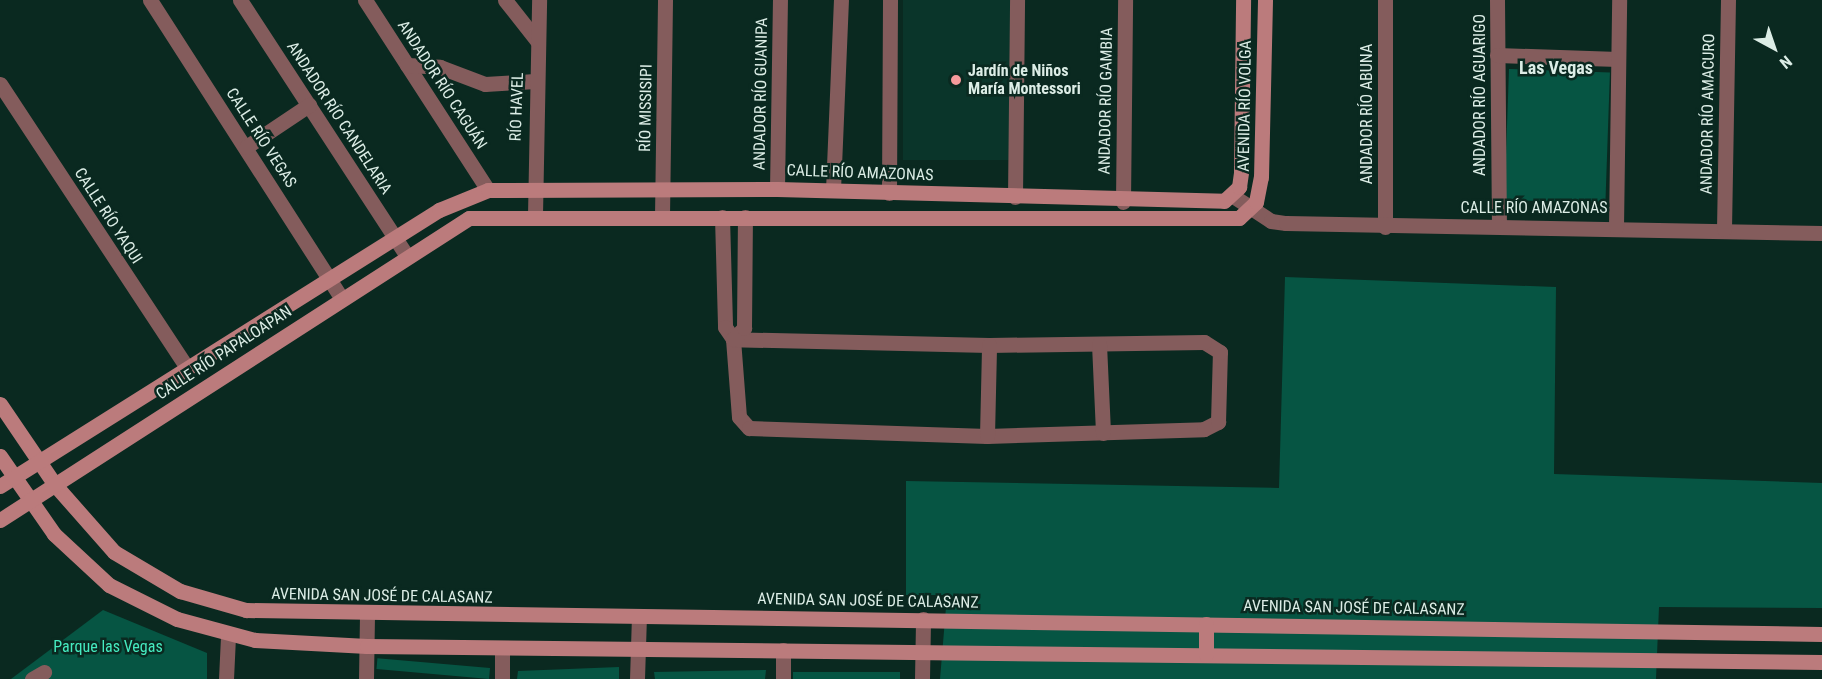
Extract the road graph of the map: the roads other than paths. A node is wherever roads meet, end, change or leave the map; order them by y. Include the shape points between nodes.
1 (150, 0) edge
2 (240, 0) edge
3 (365, 0) edge
4 (505, 0) edge
5 (539, 0) edge
6 (665, 0) edge
7 (780, 0) edge
8 (841, 0) edge
9 (891, 0) edge
10 (1017, 0) edge
11 (1125, 0) edge
12 (1243, 0) edge
13 (1265, 0) edge
14 (1385, 0) edge
15 (1497, 0) edge
16 (1619, 0) edge
17 (1728, 0) edge
18 (538, 42) junction
19 (1497, 55) junction
20 (1618, 59) junction
21 (407, 65) junction
22 (536, 81) junction
23 (0, 84) edge
24 (309, 105) junction
25 (246, 147) junction
26 (533, 188) junction
27 (662, 188) junction
28 (777, 189) junction
29 (488, 190) junction
30 (833, 190) junction
31 (889, 193) junction
32 (923, 193) junction
33 (463, 196) joint
34 (1233, 196) junction
35 (1015, 197) junction
36 (1123, 202) junction
37 (1250, 210) junction
38 (535, 215) junction
39 (662, 216) junction
40 (722, 217) junction
41 (745, 217) junction
42 (924, 218) junction
43 (1499, 225) junction
44 (1385, 227) junction
45 (1616, 227) junction
46 (1724, 229) junction
47 (1822, 233) edge
48 (395, 237) junction
49 (406, 255) junction
50 (330, 278) junction
51 (342, 297) junction
52 (733, 339) junction
53 (1100, 344) junction
54 (989, 345) junction
55 (187, 368) junction
56 (0, 404) edge
57 (1103, 433) junction
58 (987, 436) junction
59 (0, 456) edge
60 (38, 462) junction
61 (14, 477) junction
62 (55, 485) junction
63 (0, 486) edge
64 (30, 501) junction
65 (0, 520) edge
66 (367, 615) junction
67 (639, 617) junction
68 (923, 619) junction
69 (1206, 624) junction
70 (1822, 634) edge
71 (228, 636) junction
72 (367, 646) junction
73 (502, 648) junction
74 (637, 649) junction
75 (783, 650) junction
76 (922, 652) junction
77 (1206, 655) junction
78 (1822, 662) edge
79 (226, 679) edge
80 (366, 679) edge
81 (502, 679) edge
82 (637, 679) edge
83 (783, 679) edge
84 (922, 679) edge

1 - 25 street, CALLE RÍO VEGAS
2 - 24 street, ANDADOR RÍO CANDELARIA
3 - 21 street, ANDADOR RÍO CAGUÁN
4 - 18 street
5 - 18 street, RÍO HAVEL
6 - 27 street, RÍO MISSISIPI
7 - 28 street, ANDADOR RÍO GUANIPA
8 - 30 street
9 - 31 street
10 - 35 street
11 - 36 street, ANDADOR RÍO GAMBIA
12 - 34 street, AVENIDA RÍO VOLGA via 1241,172
13 - 37 street, AVENIDA RÍO VOLGA via 1262,177
14 - 44 street, ANDADOR RÍO ABUNA
15 - 19 street, ANDADOR RÍO AGUARIGO
16 - 20 street
17 - 46 street, ANDADOR RÍO AMACURO
18 - 22 street, RÍO HAVEL
19 - 20 street
19 - 43 street, ANDADOR RÍO AGUARIGO
20 - 45 street
21 - 22 street via 440,67 485,84
21 - 29 street, ANDADOR RÍO CAGUÁN
22 - 26 street, RÍO HAVEL
23 - 55 street, CALLE RÍO YAQUI
24 - 25 street
24 - 48 street, ANDADOR RÍO CANDELARIA
25 - 50 street, CALLE RÍO VEGAS
26 - 27 street, CALLE RÍO AMAZONAS
26 - 29 street, CALLE RÍO AMAZONAS
26 - 38 street, RÍO HAVEL
27 - 28 street, CALLE RÍO AMAZONAS
27 - 39 street, RÍO MISSISIPI
28 - 30 street, CALLE RÍO AMAZONAS
29 - 33 street, CALLE RÍO AMAZONAS
30 - 31 street, CALLE RÍO AMAZONAS
31 - 32 street, CALLE RÍO AMAZONAS
32 - 35 street, CALLE RÍO AMAZONAS
32 - 42 street
33 - 48 street, CALLE RÍO PAPALOAPAN
34 - 36 street, CALLE RÍO AMAZONAS via 1208,204
34 - 37 street, CALLE RÍO AMAZONAS
35 - 36 street, CALLE RÍO AMAZONAS
37 - 42 street via 1226,222
37 - 44 street, CALLE RÍO AMAZONAS via 1286,223
38 - 39 street
38 - 49 street, CALLE RÍO PAPALOAPAN via 469,218
39 - 40 street
40 - 41 street
40 - 52 street via 725,327
41 - 42 street
41 - 52 street via 744,328
43 - 44 street, CALLE RÍO AMAZONAS
43 - 45 street, CALLE RÍO AMAZONAS
45 - 46 street, CALLE RÍO AMAZONAS
46 - 47 street, CALLE RÍO AMAZONAS
48 - 49 street, ANDADOR RÍO CANDELARIA
48 - 50 street, CALLE RÍO PAPALOAPAN
49 - 51 street, CALLE RÍO PAPALOAPAN
50 - 51 street, CALLE RÍO VEGAS
50 - 55 street, CALLE RÍO PAPALOAPAN
51 - 62 street, CALLE RÍO PAPALOAPAN
52 - 54 street
52 - 58 street via 739,417 749,428
53 - 54 street
53 - 57 street
53 - 57 street via 1204,342 1220,352 1221,399 1218,422 1212,427
54 - 58 street
55 - 60 street, CALLE RÍO PAPALOAPAN
56 - 60 street, AVENIDA SAN JOSÉ DE CALASANZ
57 - 58 street
59 - 61 street
60 - 61 street, CALLE RÍO PAPALOAPAN
60 - 62 street, AVENIDA SAN JOSÉ DE CALASANZ
61 - 63 street, CALLE RÍO PAPALOAPAN
61 - 64 street
62 - 64 street, CALLE RÍO PAPALOAPAN
62 - 66 street, AVENIDA SAN JOSÉ DE CALASANZ via 114,552 180,591 246,610
64 - 65 street, CALLE RÍO PAPALOAPAN
64 - 71 street via 73,556 109,585 177,620
66 - 67 street, AVENIDA SAN JOSÉ DE CALASANZ
66 - 72 street
67 - 68 street, AVENIDA SAN JOSÉ DE CALASANZ
67 - 74 street
68 - 69 street, AVENIDA SAN JOSÉ DE CALASANZ
68 - 76 street
69 - 70 street, AVENIDA SAN JOSÉ DE CALASANZ
69 - 77 street
71 - 72 street
71 - 79 street
72 - 73 street
72 - 80 street
73 - 74 street
73 - 81 street
74 - 75 street
74 - 82 street
75 - 76 street
75 - 83 street
76 - 77 street
76 - 84 street
77 - 78 street

